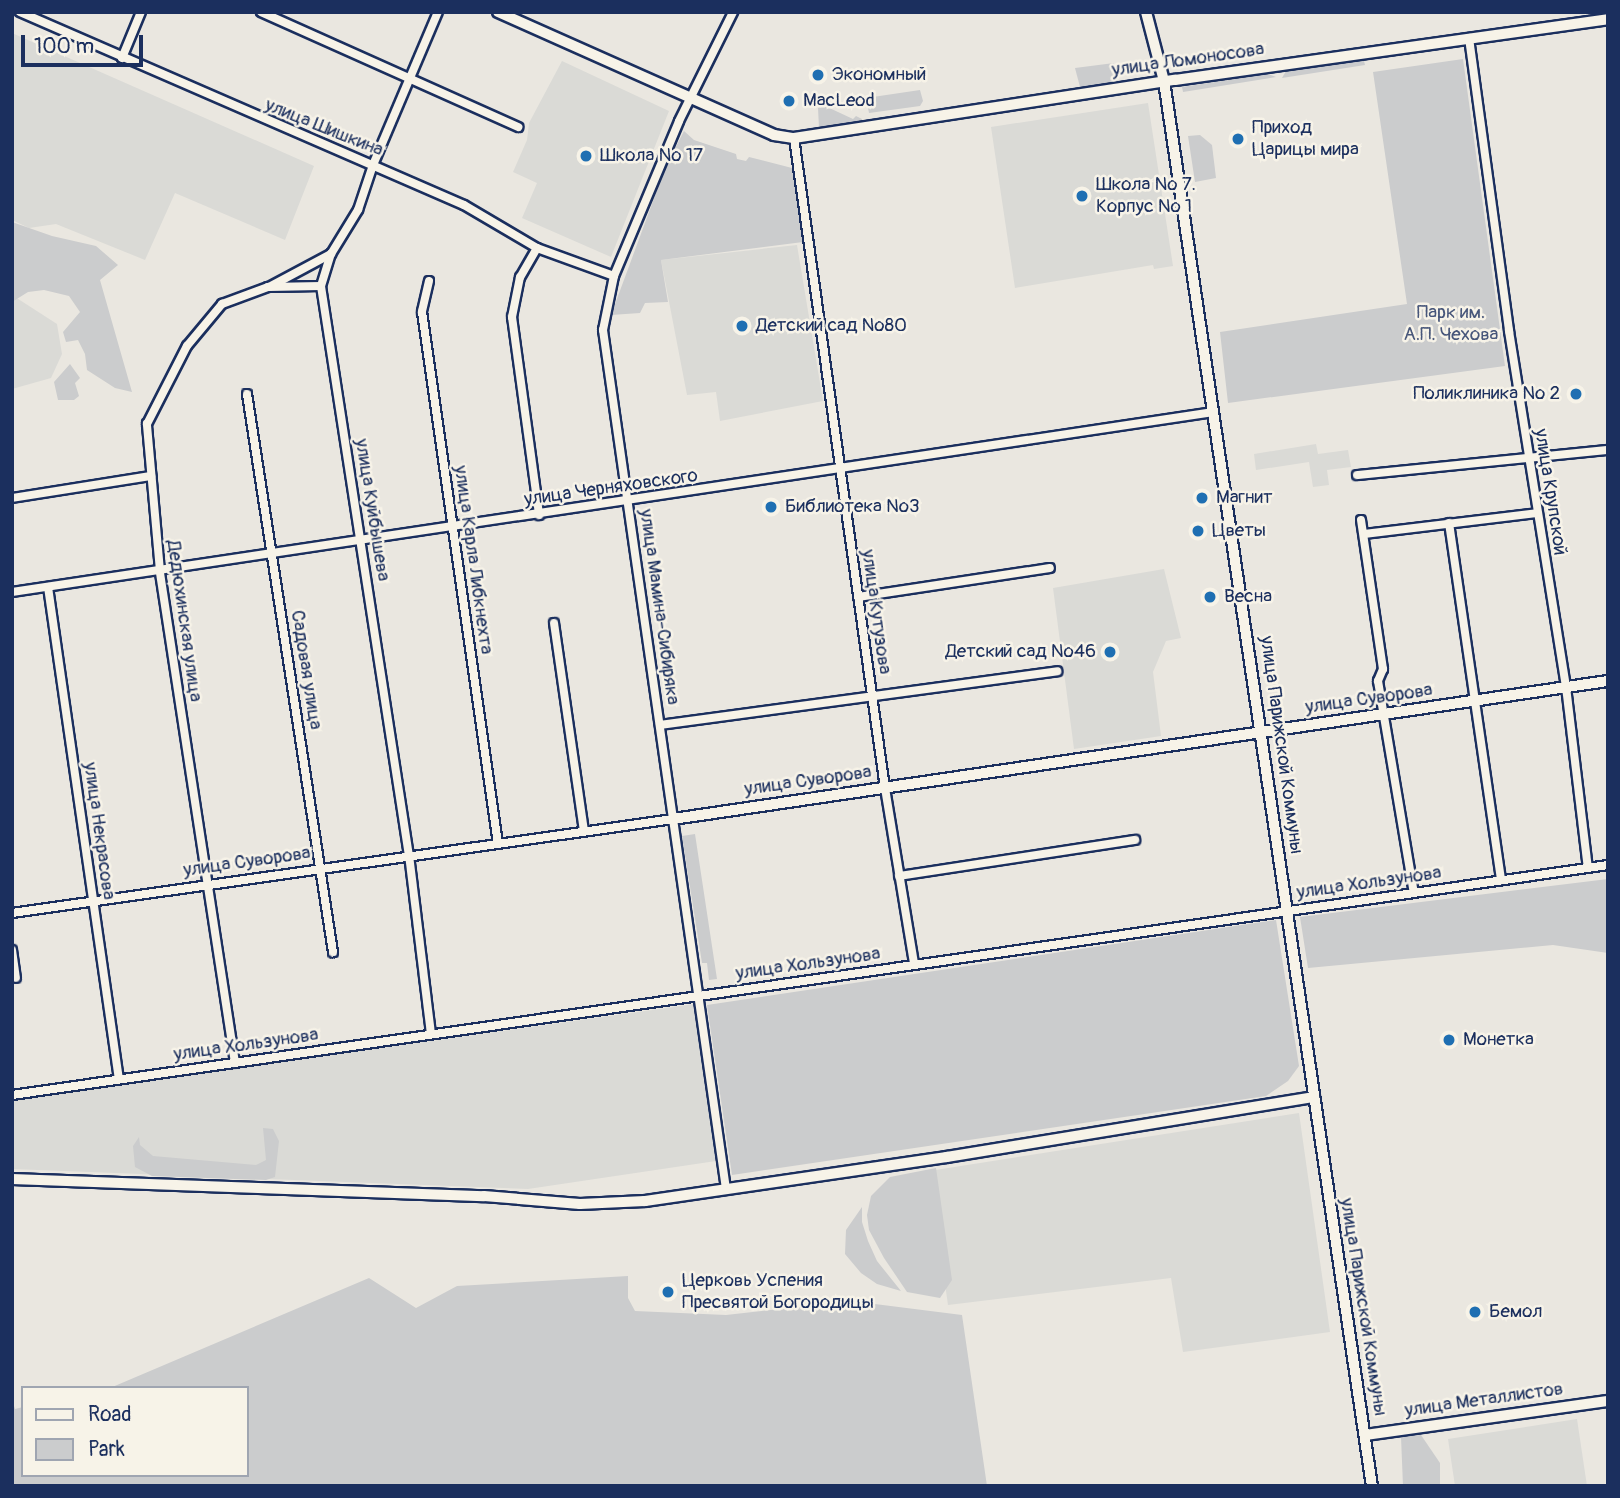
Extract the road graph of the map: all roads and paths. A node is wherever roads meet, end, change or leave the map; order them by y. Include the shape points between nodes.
1 (20, 12) edge
2 (141, 12) edge
3 (261, 12) edge
4 (438, 12) edge
5 (498, 12) edge
6 (733, 12) edge
7 (1146, 12) edge
8 (1608, 19) edge
9 (1469, 38) junction
10 (122, 58) junction
11 (409, 78) junction
12 (1164, 81) junction
13 (693, 100) junction
14 (517, 127) dead end
15 (794, 138) junction
16 (373, 165) junction
17 (537, 248) junction
18 (331, 254) junction
19 (614, 276) junction
20 (429, 281) dead end
21 (321, 286) junction
22 (268, 287) junction
23 (247, 394) dead end
24 (1214, 412) junction
25 (1608, 450) edge
26 (1530, 460) junction
27 (842, 470) junction
28 (1357, 475) dead end
29 (151, 477) junction
30 (12, 498) edge
31 (628, 502) junction
32 (1537, 513) junction
33 (539, 514) junction
34 (1362, 520) dead end
35 (1449, 523) junction
36 (452, 527) junction
37 (1364, 534) junction
38 (360, 540) junction
39 (272, 554) junction
40 (1050, 568) dead end
41 (160, 571) junction
42 (48, 587) junction
43 (12, 593) edge
44 (858, 597) junction
45 (554, 623) dead end
46 (1057, 671) dead end
47 (1608, 681) edge
48 (1566, 687) junction
49 (872, 696) junction
50 (1475, 701) junction
51 (1383, 715) junction
52 (660, 724) junction
53 (1262, 733) junction
54 (885, 788) junction
55 (673, 819) junction
56 (584, 831) junction
57 (1135, 841) dead end
58 (498, 844) junction
59 (409, 856) junction
60 (1608, 865) edge
61 (1588, 868) junction
62 (320, 869) junction
63 (900, 876) junction
64 (1501, 880) junction
65 (206, 885) junction
66 (1414, 893) junction
67 (93, 901) junction
68 (1288, 911) junction
69 (12, 913) edge
70 (12, 950) edge
71 (333, 952) dead end
72 (914, 964) junction
73 (16, 978) dead end
74 (699, 995) junction
75 (431, 1034) junction
76 (235, 1063) junction
77 (119, 1079) junction
78 (12, 1095) edge
79 (1314, 1097) junction
80 (12, 1179) edge
81 (726, 1189) junction
82 (1608, 1401) edge
83 (1365, 1435) junction
84 (1372, 1486) edge

1 - 10 street, улица Шишкина
2 - 10 street
3 - 11 street
4 - 11 street, улица Куйбышева
5 - 13 main road, улица Ломоносова
6 - 13 street, улица Мамина-Сибиряка
7 - 12 main road, улица Парижской Коммуны
8 - 9 main road, улица Ломоносова
9 - 12 main road, улица Ломоносова
9 - 26 street, улица Крупской
10 - 16 street, улица Шишкина
11 - 14 street
11 - 16 street, улица Куйбышева
12 - 15 main road, улица Ломоносова
12 - 24 main road, улица Парижской Коммуны
13 - 15 main road, улица Ломоносова via 774,135
13 - 19 street, улица Мамина-Сибиряка via 679,121
15 - 27 street, улица Кутузова
16 - 17 street, улица Шишкина via 464,205
16 - 18 street, улица Куйбышева via 359,210
17 - 19 street, улица Шишкина
17 - 33 street via 520,277 512,317
18 - 21 street, улица Куйбышева
18 - 22 street
19 - 31 street, улица Мамина-Сибиряка via 603,330
20 - 36 street, улица Карла Либкнехта via 422,312
21 - 22 street, Дедюхинская улица
21 - 38 street, улица Куйбышева
22 - 29 street, Дедюхинская улица via 222,304 187,346 147,424
23 - 39 street, Садовая улица
24 - 27 street, улица Черняховского
24 - 53 main road, улица Парижской Коммуны
25 - 26 street
26 - 28 street
26 - 32 street, улица Крупской
27 - 31 street, улица Черняховского
27 - 44 street, улица Кутузова
29 - 30 street
29 - 41 street, Дедюхинская улица
31 - 33 street, улица Черняховского
31 - 52 street, улица Мамина-Сибиряка
32 - 35 street
32 - 48 street, улица Крупской
33 - 36 street, улица Черняховского
34 - 37 street
35 - 37 street
35 - 50 street
36 - 38 street, улица Черняховского
36 - 58 street, улица Карла Либкнехта
37 - 51 street via 1383,670 1378,681
38 - 39 street, улица Черняховского
38 - 59 street, улица Куйбышева
39 - 41 street, улица Черняховского
39 - 62 street, Садовая улица
40 - 44 street
41 - 42 street, улица Черняховского
41 - 65 street, Дедюхинская улица
42 - 43 street, улица Черняховского
42 - 67 street, улица Некрасова
44 - 49 street, улица Кутузова
45 - 56 street
46 - 49 street
47 - 48 main road, улица Суворова
48 - 50 main road, улица Суворова
48 - 61 street, улица Крупской
49 - 52 street
49 - 54 street, улица Кутузова
50 - 51 main road, улица Суворова
50 - 64 street
51 - 53 main road, улица Суворова
51 - 66 street
52 - 55 street, улица Мамина-Сибиряка
53 - 54 main road, улица Суворова
53 - 68 main road, улица Парижской Коммуны
54 - 55 main road, улица Суворова
54 - 63 street, улица Кутузова
55 - 56 street, улица Суворова
55 - 74 street, улица Мамина-Сибиряка
56 - 58 street, улица Суворова
57 - 63 street
58 - 59 street, улица Суворова
59 - 62 street, улица Суворова
59 - 75 street, улица Куйбышева
60 - 61 street, улица Хользунова
61 - 64 street, улица Хользунова
62 - 65 street, улица Суворова
62 - 71 street, Садовая улица
63 - 72 street, улица Кутузова
64 - 66 street, улица Хользунова
65 - 67 street, улица Суворова
65 - 76 street, Дедюхинская улица
66 - 68 street, улица Хользунова
67 - 69 street, улица Суворова
67 - 77 street, улица Некрасова
68 - 72 street, улица Хользунова
68 - 79 main road, улица Парижской Коммуны
70 - 73 street
72 - 74 street, улица Хользунова
74 - 75 street, улица Хользунова
74 - 81 street, улица Мамина-Сибиряка
75 - 76 street, улица Хользунова
76 - 77 street, улица Хользунова
77 - 78 street, улица Хользунова
79 - 81 main road
79 - 83 main road, улица Парижской Коммуны
80 - 81 main road via 580,1203
82 - 83 main road, улица Металлистов
83 - 84 main road, улица Парижской Коммуны

